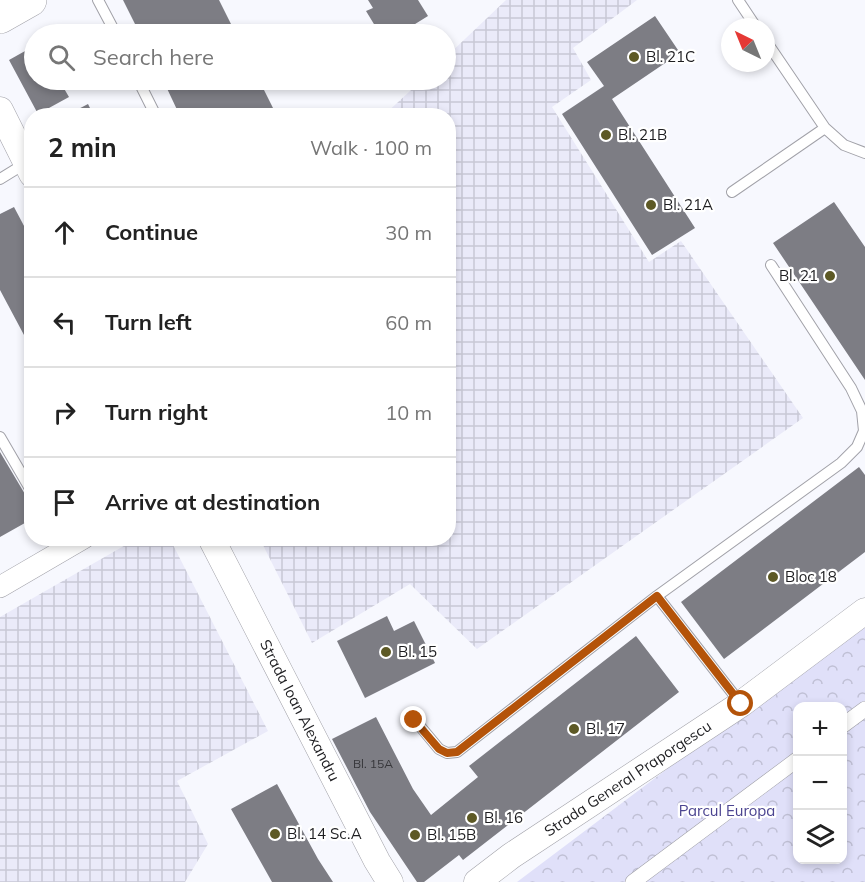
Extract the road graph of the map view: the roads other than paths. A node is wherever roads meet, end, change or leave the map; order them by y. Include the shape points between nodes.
1 (30, 0) edge
2 (98, 0) edge
3 (738, 0) edge
4 (0, 18) edge
5 (750, 18) edge
6 (111, 24) edge
7 (775, 54) edge
8 (143, 90) edge
9 (152, 108) edge
10 (0, 110) edge
11 (825, 128) junction
12 (865, 153) edge
13 (24, 158) edge
14 (24, 170) edge
15 (0, 179) edge
16 (732, 192) dead end
17 (771, 265) dead end
18 (0, 437) edge
19 (24, 478) edge
20 (59, 546) edge
21 (215, 546) edge
22 (0, 587) edge
23 (657, 596) junction
24 (865, 611) edge
25 (741, 704) junction
26 (865, 709) edge
27 (414, 720) dead end
28 (847, 723) edge
29 (793, 763) edge
30 (390, 882) edge
31 (477, 882) edge
32 (633, 882) edge

1 - 4 main road
2 - 6 lane
3 - 5 lane
7 - 11 lane
8 - 9 lane
10 - 13 street
11 - 12 lane via 844,145
11 - 16 lane
14 - 15 lane
17 - 23 lane via 851,388 862,411 864,431 857,447 841,463
18 - 19 lane
20 - 22 street
21 - 30 street, Strada Ioan Alexandru
23 - 25 lane
23 - 27 lane via 457,752 439,749
24 - 25 street, Strada General Praporgescu
25 - 31 street, Strada General Praporgescu
26 - 28 street
29 - 32 street

